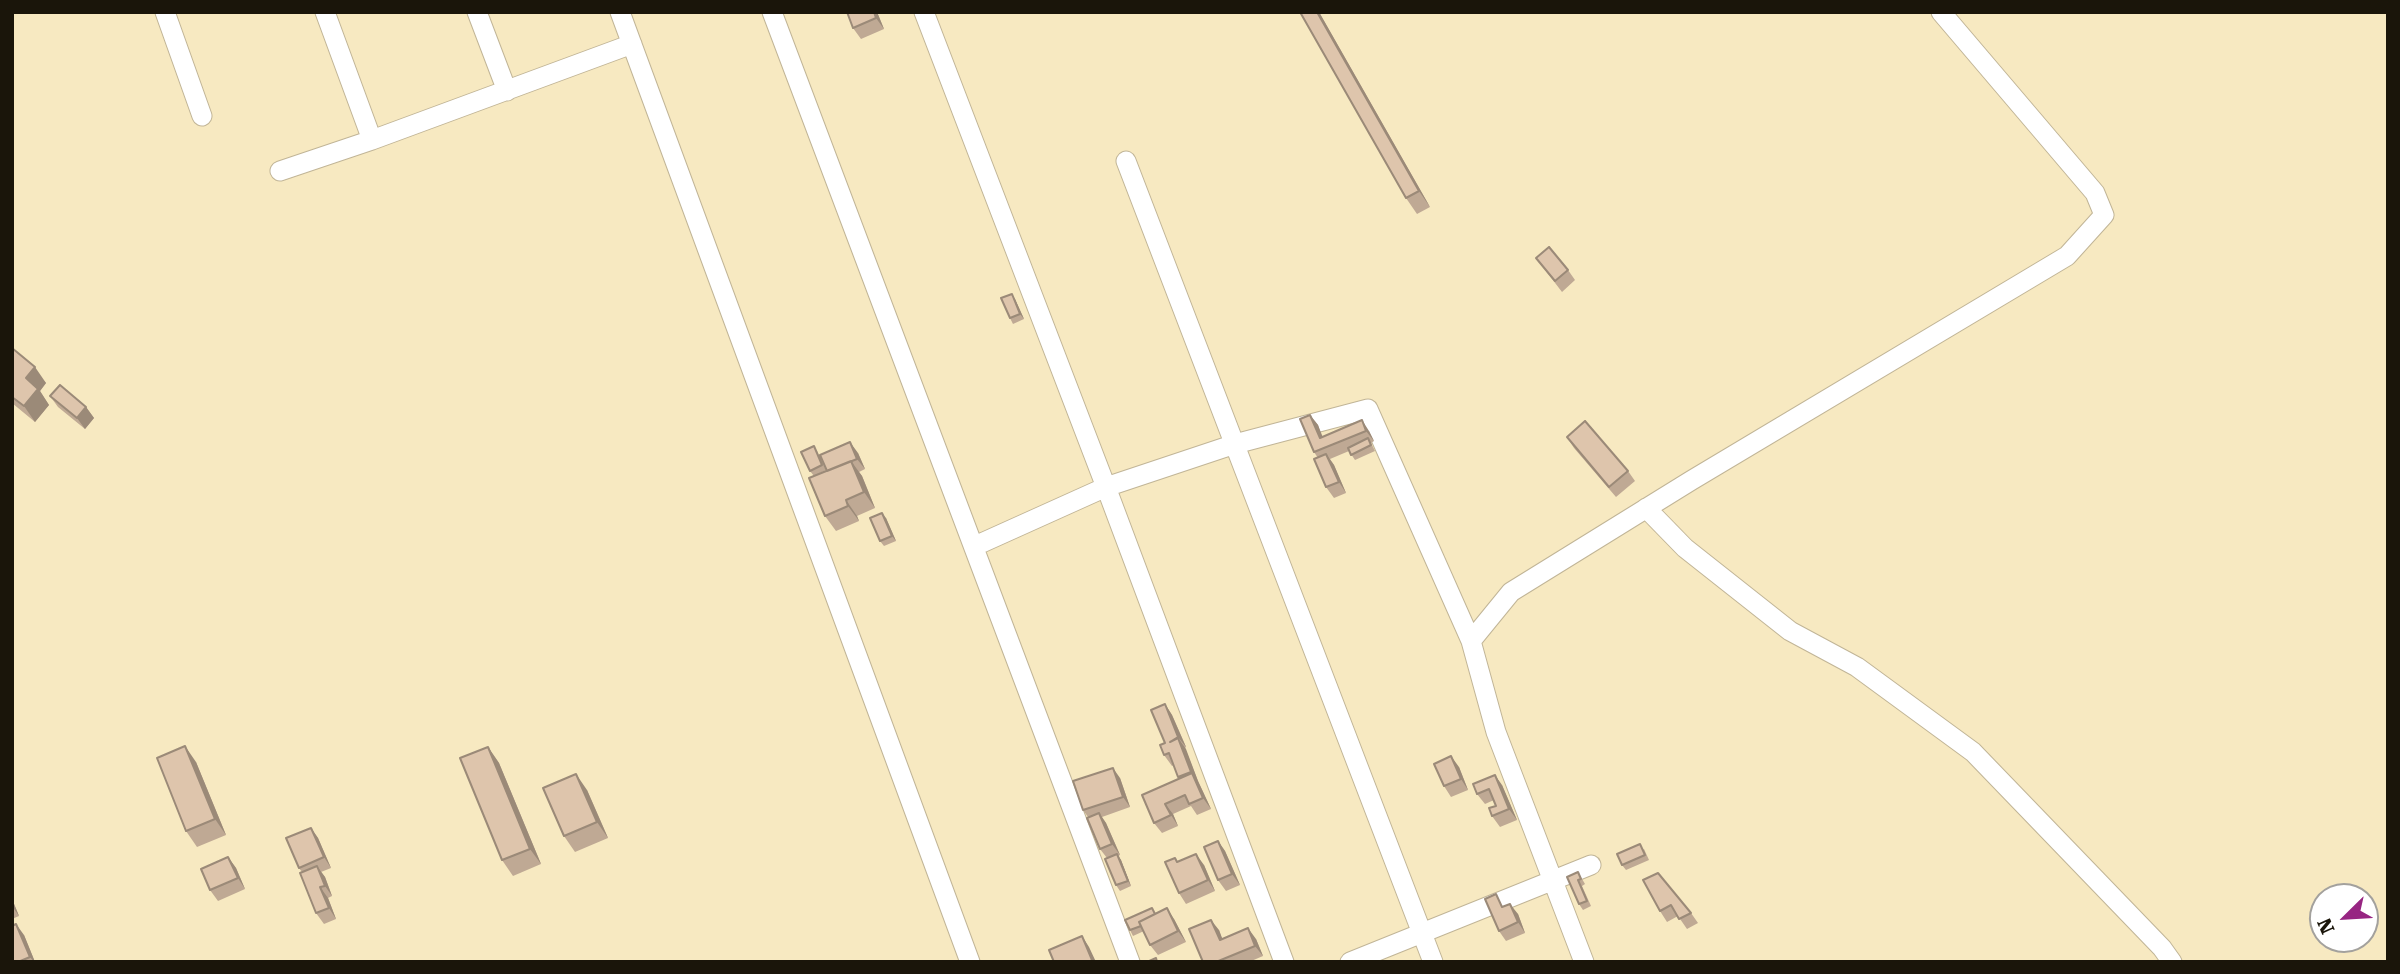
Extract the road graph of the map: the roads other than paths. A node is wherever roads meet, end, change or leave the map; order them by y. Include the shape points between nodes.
1 (165, 12) edge
2 (325, 12) edge
3 (477, 12) edge
4 (620, 12) edge
5 (772, 12) edge
6 (924, 12) edge
7 (1941, 12) edge
8 (632, 44) junction
9 (507, 91) junction
10 (202, 116) dead end
11 (372, 140) junction
12 (1126, 161) dead end
13 (280, 171) dead end
14 (1235, 444) junction
15 (1106, 487) junction
16 (1646, 508) junction
17 (975, 546) junction
18 (1471, 640) junction
19 (1591, 865) dead end
20 (1553, 882) junction
21 (1422, 934) junction
22 (970, 962) edge
23 (1130, 962) edge
24 (1284, 962) edge
25 (1350, 962) edge
26 (1433, 962) edge
27 (1584, 962) edge
28 (2172, 962) edge

1 - 10 street
2 - 11 street
3 - 9 street
4 - 8 street
5 - 17 street
6 - 15 street
7 - 16 street via 2095,193 2104,215 2067,256
8 - 9 street
8 - 22 street
9 - 11 street
11 - 13 street
12 - 14 street
14 - 15 street
14 - 18 street via 1368,410
14 - 21 street
15 - 17 street
15 - 24 street
16 - 18 street via 1511,592
16 - 28 street via 1685,548 1790,631 1857,667 1973,752
17 - 23 street
18 - 20 street via 1496,732
19 - 20 street
20 - 21 street
20 - 27 street
21 - 25 street
21 - 26 street

